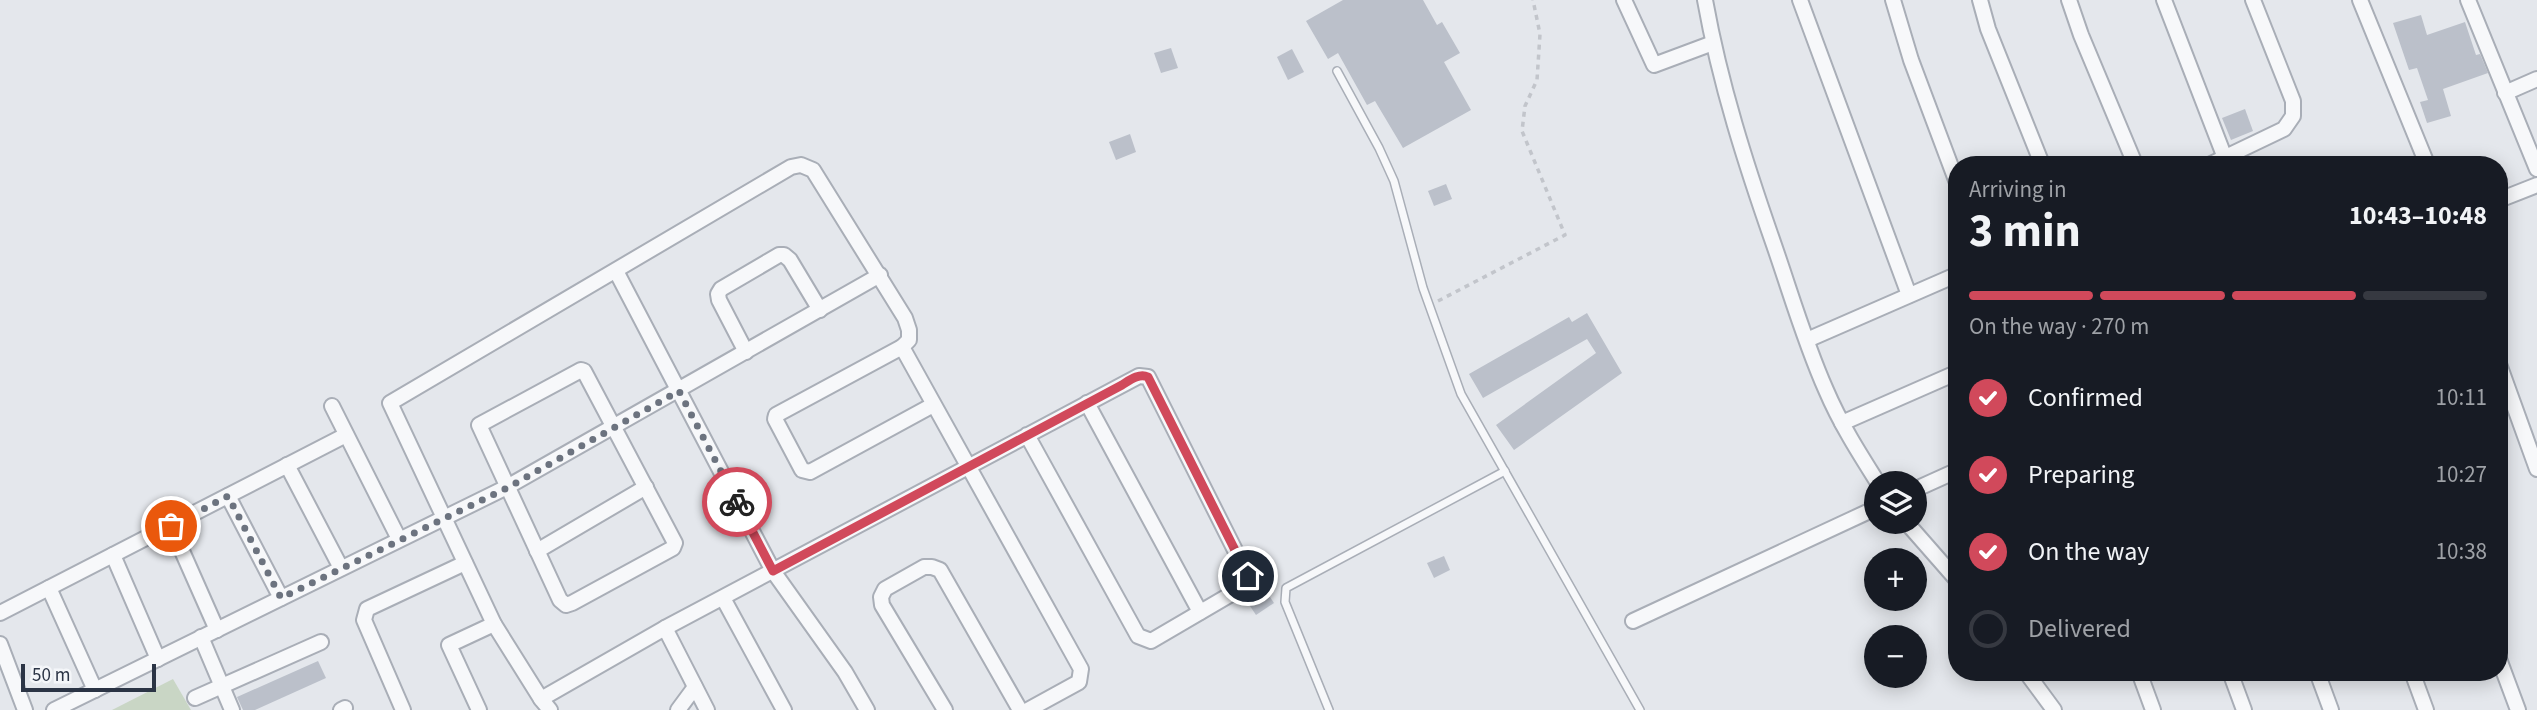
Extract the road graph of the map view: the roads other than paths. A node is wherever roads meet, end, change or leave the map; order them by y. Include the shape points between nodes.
1 (1624, 0) edge
2 (1705, 0) edge
3 (1800, 0) edge
4 (1893, 0) edge
5 (1980, 0) edge
6 (2069, 0) edge
7 (2164, 0) edge
8 (2253, 0) edge
9 (2360, 0) edge
10 (2468, 0) edge
11 (1713, 43) junction
12 (1337, 71) dead end
13 (2537, 79) edge
14 (2505, 93) junction
15 (2039, 156) edge
16 (2132, 156) edge
17 (2224, 156) edge
18 (2229, 156) edge
19 (2423, 156) edge
20 (1948, 159) edge
21 (2537, 169) edge
22 (2537, 185) edge
23 (2508, 196) edge
24 (616, 271) junction
25 (880, 275) junction
26 (1948, 278) edge
27 (1909, 295) junction
28 (820, 310) junction
29 (1807, 340) junction
30 (902, 346) junction
31 (746, 352) junction
32 (1948, 377) edge
33 (2508, 389) edge
34 (679, 391) junction
35 (1087, 403) junction
36 (933, 404) junction
37 (332, 406) dead end
38 (1842, 423) junction
39 (614, 427) junction
40 (346, 435) junction
41 (1027, 435) junction
42 (287, 466) junction
43 (967, 468) junction
44 (2537, 469) edge
45 (1505, 471) junction
46 (1871, 471) edge
47 (1948, 475) edge
48 (1927, 484) edge
49 (646, 487) junction
50 (507, 488) junction
51 (228, 496) junction
52 (1864, 514) edge
53 (443, 517) junction
54 (171, 526) junction
55 (1917, 534) edge
56 (399, 539) junction
57 (537, 551) junction
58 (113, 555) junction
59 (465, 563) junction
60 (1948, 567) edge
61 (341, 568) junction
62 (773, 571) junction
63 (49, 588) junction
64 (281, 598) junction
65 (723, 598) junction
66 (1200, 612) junction
67 (0, 613) edge
68 (1633, 621) dead end
69 (494, 624) junction
70 (664, 628) junction
71 (216, 630) junction
72 (201, 637) junction
73 (321, 642) dead end
74 (0, 644) edge
75 (158, 659) junction
76 (2033, 681) edge
77 (2142, 681) edge
78 (2233, 681) edge
79 (2321, 681) edge
80 (2415, 681) edge
81 (2507, 681) edge
82 (222, 687) junction
83 (695, 687) junction
84 (95, 690) junction
85 (195, 698) dead end
86 (545, 704) edge
87 (25, 710) edge
88 (54, 710) edge
89 (232, 710) edge
90 (404, 710) edge
91 (480, 710) edge
92 (678, 710) edge
93 (707, 710) edge
94 (784, 710) edge
95 (867, 710) edge
96 (945, 710) edge
97 (1020, 710) edge
98 (1028, 710) edge
99 (1329, 710) edge
100 (1640, 710) edge
101 (2054, 710) edge
102 (2153, 710) edge
103 (2244, 710) edge
104 (2332, 710) edge
105 (2426, 710) edge
106 (2518, 710) edge

1 - 11 street via 1654,65
2 - 11 street
3 - 27 street
4 - 20 street
5 - 15 street
6 - 16 street
7 - 17 street
8 - 18 street via 2293,101 2293,116 2284,129
9 - 19 street
10 - 14 street
11 - 29 street via 1745,161
12 - 45 lane via 1394,181 1429,306 1461,394
13 - 14 street
14 - 21 street
22 - 23 street
24 - 25 street via 801,165 813,170
24 - 34 street
24 - 53 street via 390,403
25 - 28 street
25 - 30 street via 909,330 909,340
26 - 27 street
27 - 29 street
28 - 31 street
28 - 31 street via 790,260 779,256 718,294
29 - 38 street
30 - 36 street
30 - 36 street via 776,415 802,470 810,472
31 - 34 street
32 - 38 street
33 - 44 street
34 - 39 street
34 - 62 street
35 - 41 street
35 - 66 street
35 - 66 street via 1139,376 1148,377 1248,576 1245,586
36 - 43 street
37 - 40 street
38 - 46 street
39 - 49 street
39 - 50 street
39 - 50 street via 581,370 481,422
40 - 42 street
40 - 56 street
41 - 43 street
41 - 66 street via 1138,636 1152,641
42 - 51 street
42 - 61 street
43 - 62 street
43 - 98 street via 1081,669 1079,682
45 - 99 lane via 1286,588 1285,602
45 - 100 lane
47 - 48 street
49 - 57 street
49 - 57 street via 674,538 673,548 565,605
50 - 53 street
50 - 57 street
51 - 54 street
51 - 64 street
52 - 68 street
53 - 56 street
53 - 59 street
54 - 58 street
54 - 71 street
55 - 60 street
56 - 61 street
58 - 63 street
58 - 75 street
59 - 69 street
59 - 90 street via 363,614
61 - 64 street
62 - 65 street
62 - 95 street
63 - 67 street
63 - 84 street
64 - 71 street
65 - 70 street
65 - 94 street
69 - 86 street
69 - 91 street via 449,645
70 - 83 street
70 - 86 street
71 - 72 street
72 - 75 street
72 - 82 street
73 - 82 street
74 - 87 street
75 - 84 street
76 - 101 street
77 - 102 street
78 - 103 street
79 - 104 street
80 - 105 street
81 - 106 street
82 - 85 street
82 - 89 street
83 - 92 street
83 - 93 street
84 - 88 street
96 - 97 street via 882,605 885,589 924,567 940,570

